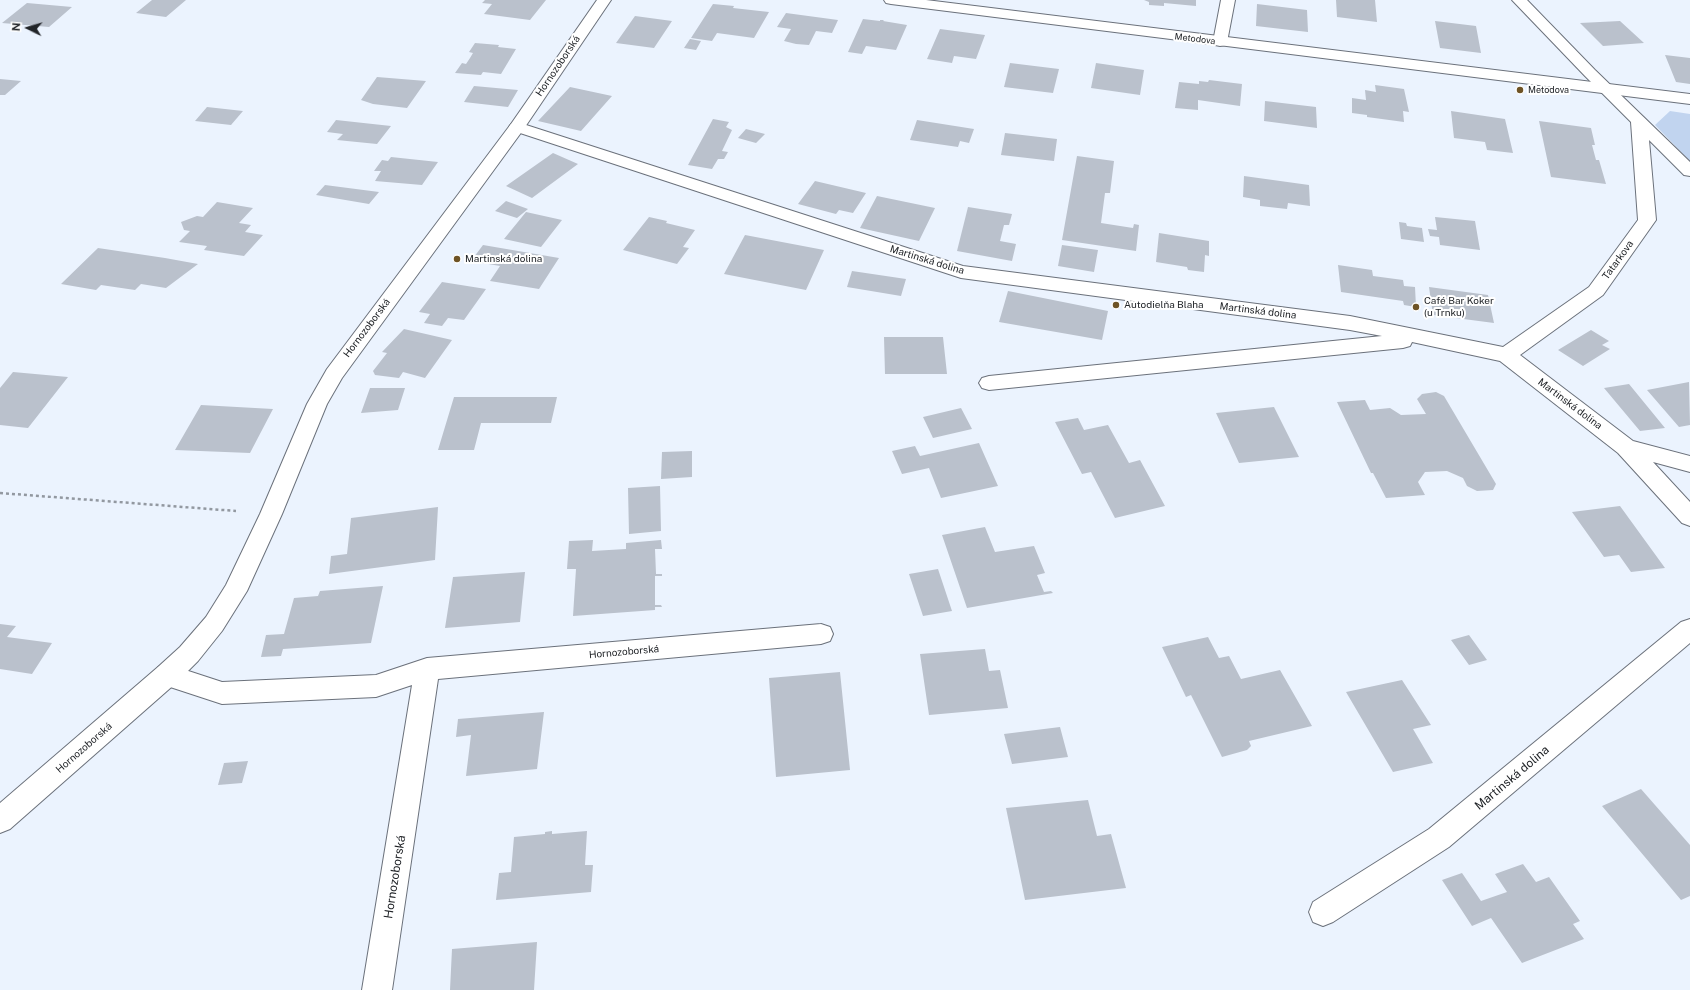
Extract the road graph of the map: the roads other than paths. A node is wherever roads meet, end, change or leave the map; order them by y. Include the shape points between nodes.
1 (604, 0) edge
2 (891, 0) edge
3 (1228, 0) edge
4 (1519, 0) edge
5 (1220, 42) junction
6 (1604, 88) junction
7 (1690, 99) edge
8 (1640, 121) junction
9 (517, 127) junction
10 (1690, 171) edge
11 (1422, 339) junction
12 (1506, 355) junction
13 (989, 383) dead end
14 (1626, 447) junction
15 (1690, 464) edge
16 (1690, 518) edge
17 (1690, 629) edge
18 (821, 634) dead end
19 (428, 669) junction
20 (167, 675) junction
21 (0, 820) edge
22 (1324, 912) dead end
23 (377, 990) edge

1 - 9 street, Hornozoborská
2 - 5 street, Metodova
3 - 5 street
4 - 6 street
5 - 6 street, Metodova
6 - 7 street, Metodova
6 - 8 street
8 - 10 street
8 - 12 street, Tatarkova via 1647,220 1596,291
9 - 11 street, Martinská dolina via 961,272 1350,323
9 - 20 street, Hornozoborská via 334,374 317,404 271,514 235,591 214,624
11 - 12 street, Martinská dolina
11 - 13 street, Martinská dolina
12 - 14 street, Martinská dolina
14 - 15 street, Martinská dolina
14 - 16 street, Martinská dolina
17 - 22 street, Martinská dolina via 1439,838
18 - 19 street, Hornozoborská
19 - 20 street, Hornozoborská via 376,686 222,694
19 - 23 street, Hornozoborská
20 - 21 street, Hornozoborská

